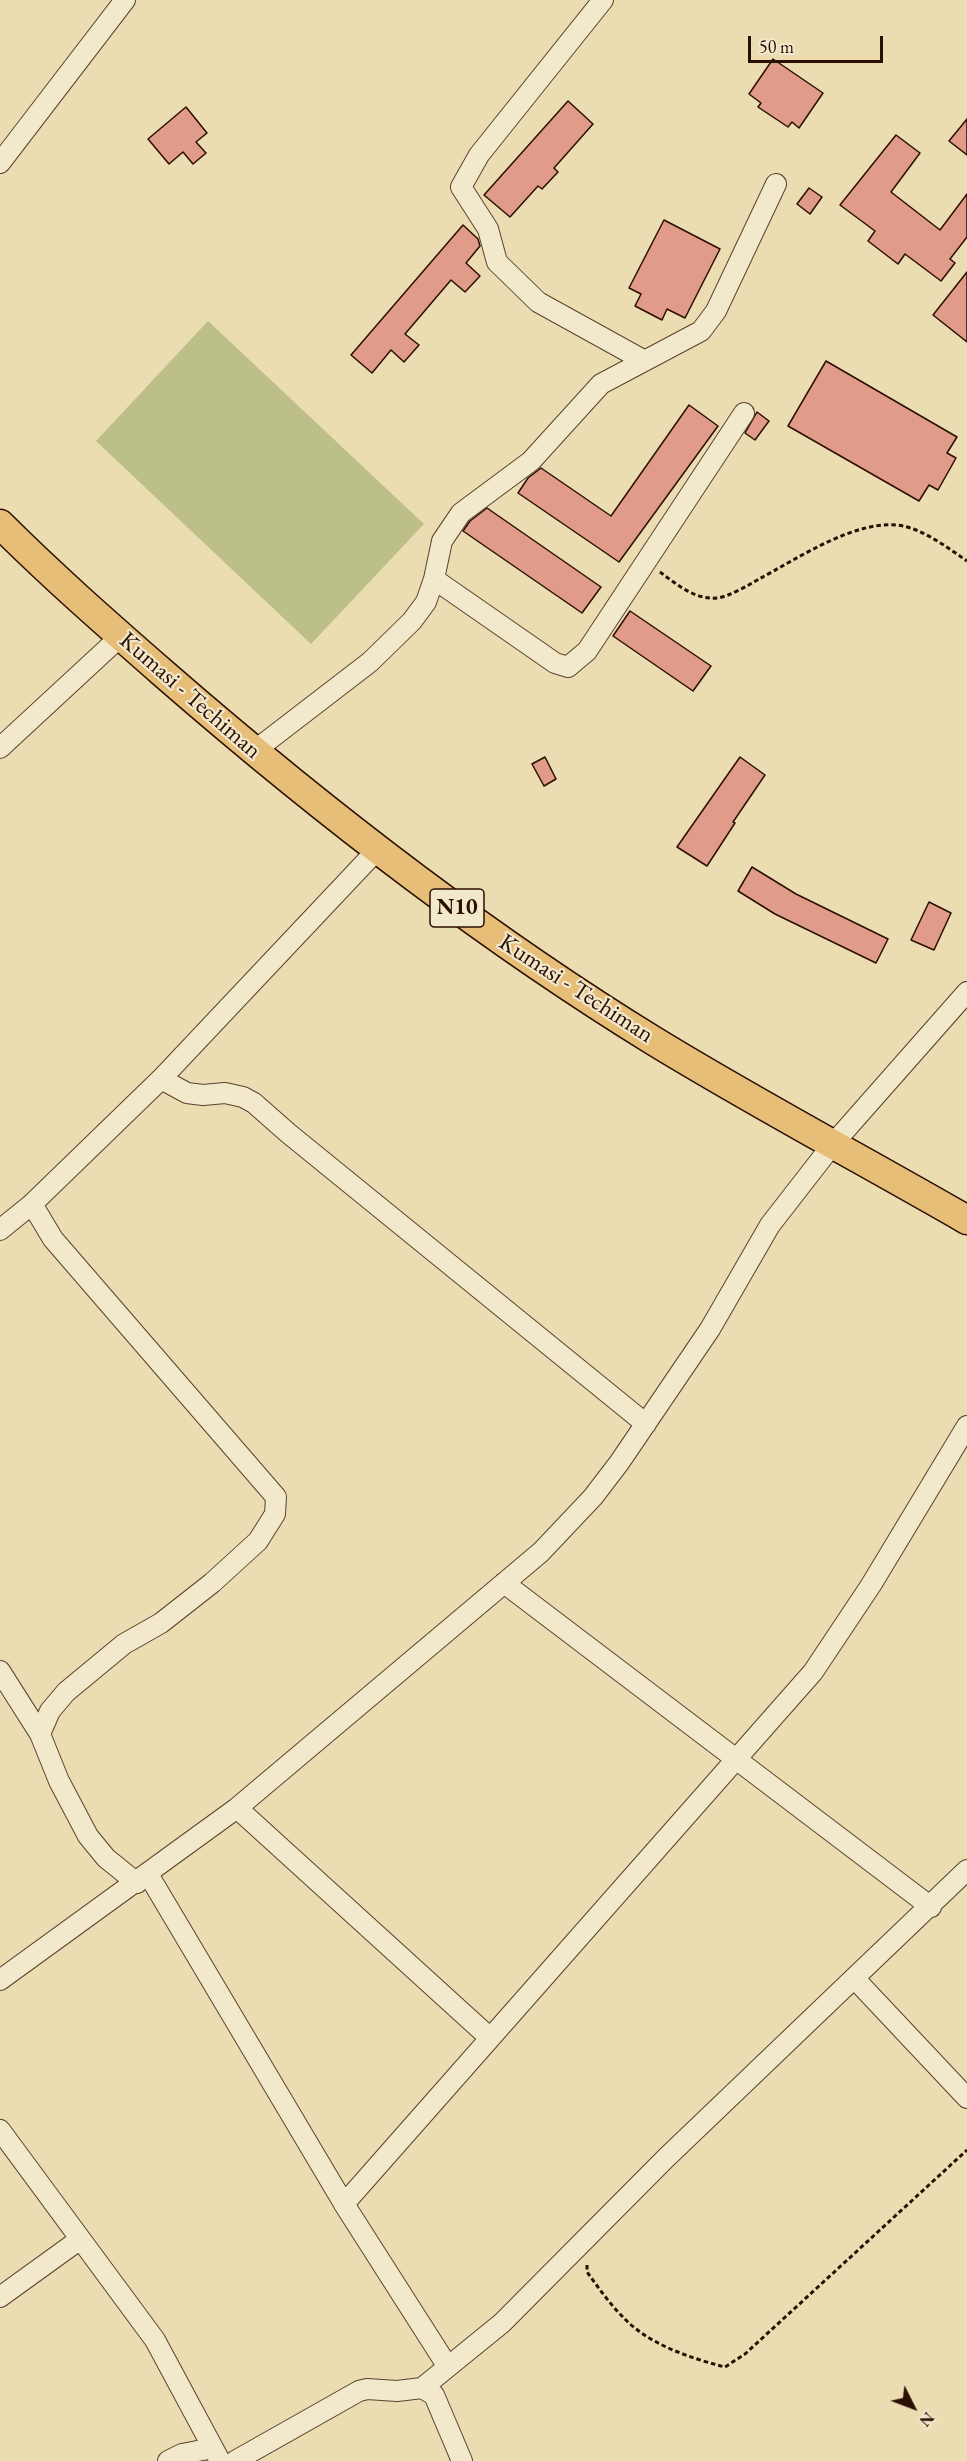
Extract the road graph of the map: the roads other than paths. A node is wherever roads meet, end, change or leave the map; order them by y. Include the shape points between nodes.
1 (125, 0) edge
2 (603, 0) edge
3 (0, 163) edge
4 (776, 184) dead end
5 (643, 360) junction
6 (744, 413) dead end
7 (0, 524) edge
8 (434, 579) junction
9 (122, 636) junction
10 (0, 748) edge
11 (254, 752) junction
12 (377, 850) junction
13 (967, 992) edge
14 (161, 1079) junction
15 (833, 1144) junction
16 (32, 1204) junction
17 (967, 1220) edge
18 (0, 1230) edge
19 (646, 1424) junction
20 (967, 1426) edge
21 (504, 1583) junction
22 (0, 1671) edge
23 (40, 1734) junction
24 (736, 1759) junction
25 (237, 1808) junction
26 (967, 1870) edge
27 (142, 1878) junction
28 (931, 1907) junction
29 (855, 1979) junction
30 (0, 1980) edge
31 (490, 2038) junction
32 (967, 2098) edge
33 (0, 2130) edge
34 (344, 2204) junction
35 (79, 2240) junction
36 (0, 2297) edge
37 (448, 2367) junction
38 (422, 2388) junction
39 (217, 2455) edge
40 (168, 2461) edge
41 (235, 2461) edge
42 (462, 2461) edge

1 - 3 street
2 - 5 street via 479,155 461,187 488,229 496,262 538,302
4 - 5 street via 716,311 700,331
5 - 8 street via 601,384 531,461 461,513 442,541
6 - 8 street via 587,651 568,667 555,663
7 - 9 highway, Kumasi - Techiman / N10
8 - 11 street via 426,602 370,662
9 - 10 street
9 - 11 highway, Kumasi - Techiman / N10
11 - 12 highway, Kumasi - Techiman / N10
12 - 14 street
12 - 15 highway, Kumasi - Techiman / N10 via 507,944 654,1041
13 - 15 street
14 - 16 street
14 - 19 street via 187,1093 225,1093 254,1103
15 - 17 highway, Kumasi - Techiman / N10
15 - 19 street via 770,1226 710,1329
16 - 18 street
16 - 23 street via 53,1239 276,1497 274,1514 258,1541 204,1590 161,1623 124,1644 66,1692 50,1711
19 - 21 street via 593,1497 542,1552
20 - 24 street via 813,1672
21 - 24 street
21 - 25 street
22 - 23 street
23 - 27 street via 88,1836 106,1858
24 - 28 street
24 - 31 street
25 - 27 street
25 - 31 street
26 - 28 street
27 - 30 street
27 - 34 street
28 - 29 street
29 - 32 street
29 - 37 street via 666,2158 502,2323
31 - 34 street
33 - 35 street
34 - 37 street
35 - 36 street
35 - 39 street via 154,2340
37 - 38 street
38 - 41 street via 359,2391
38 - 42 street via 438,2402
39 - 40 street via 182,2454

